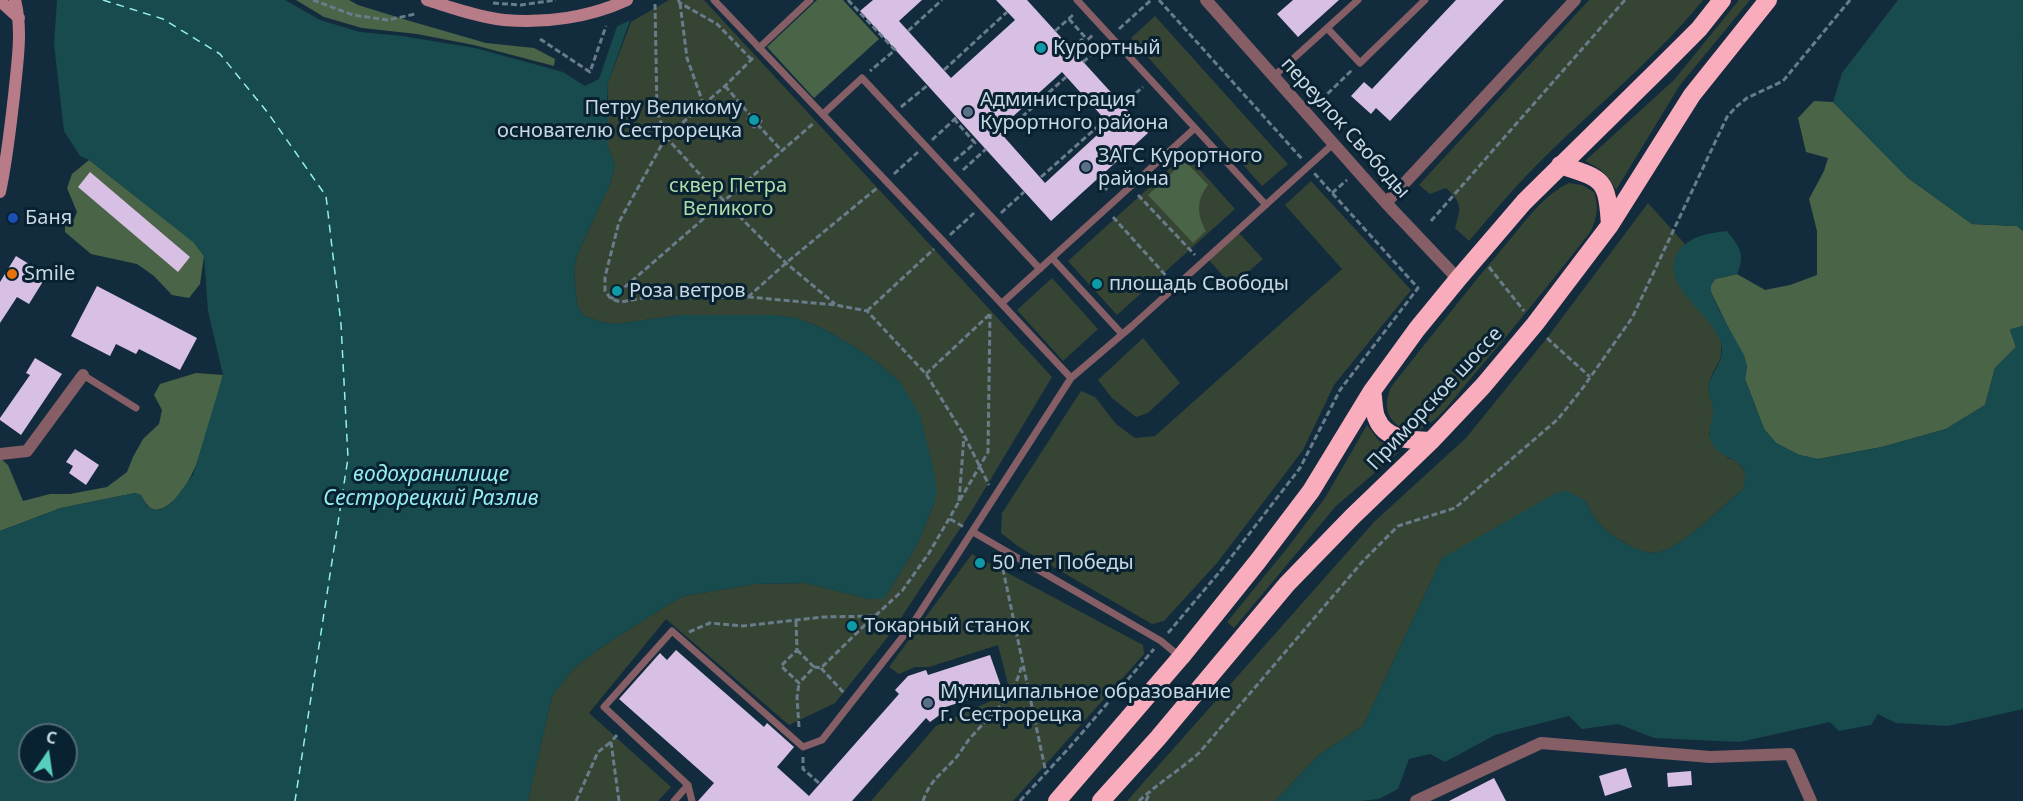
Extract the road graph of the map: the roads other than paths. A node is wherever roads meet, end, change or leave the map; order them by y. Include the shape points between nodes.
1 (15, 0) edge
2 (24, 0) edge
3 (427, 0) edge
4 (714, 0) edge
5 (810, 0) edge
6 (1077, 0) edge
7 (1206, 0) edge
8 (1358, 0) edge
9 (1425, 0) edge
10 (1575, 0) edge
11 (1722, 0) edge
12 (1768, 0) edge
13 (0, 1) edge
14 (622, 2) edge
15 (19, 18) junction
16 (1327, 28) junction
17 (759, 48) junction
18 (1273, 77) junction
19 (824, 114) junction
20 (1195, 128) junction
21 (1333, 144) junction
22 (1560, 165) junction
23 (0, 192) edge
24 (1386, 203) junction
25 (1266, 205) junction
26 (1610, 225) junction
27 (1052, 258) junction
28 (1040, 269) junction
29 (1458, 279) junction
30 (1002, 303) junction
31 (1122, 334) junction
32 (83, 375) joint
33 (1071, 378) junction
34 (1372, 391) junction
35 (136, 408) dead end
36 (1431, 441) junction
37 (0, 454) edge
38 (973, 532) junction
39 (1181, 657) junction
40 (688, 785) junction
41 (674, 801) edge
42 (692, 801) edge
43 (1057, 801) edge
44 (1101, 801) edge
45 (1416, 801) edge
46 (1811, 801) edge

1 - 15 main road
2 - 15 main road
3 - 14 main road via 505,20 569,18
4 - 17 lane
5 - 17 lane
6 - 20 lane
7 - 18 street, переулок Свободы
8 - 16 lane
9 - 16 lane via 1360,63
10 - 24 street
11 - 22 highway, Приморское шоссе via 1699,29
12 - 26 highway, Приморское шоссе via 1692,95
13 - 15 main road
15 - 23 main road via 9,143
16 - 18 lane
17 - 19 lane
18 - 21 street, переулок Свободы
19 - 28 lane via 862,78
19 - 30 lane
20 - 25 lane
20 - 27 lane
21 - 24 street, переулок Свободы
21 - 25 lane
22 - 26 highway via 1598,180 1606,191
22 - 29 highway, Приморское шоссе
24 - 29 street, переулок Свободы
25 - 31 lane
26 - 36 highway, Приморское шоссе via 1527,333
27 - 28 lane
27 - 31 lane
28 - 30 lane
29 - 34 highway, Приморское шоссе
30 - 33 lane
31 - 33 lane
32 - 35 lane
32 - 37 street via 27,451
33 - 38 lane
34 - 36 highway via 1377,420 1388,433 1404,440
34 - 39 highway, Приморское шоссе via 1311,491
36 - 44 highway, Приморское шоссе via 1287,584
38 - 39 lane via 1161,641
38 - 40 lane via 912,625 822,740 803,747 672,631 604,707
39 - 43 highway, Приморское шоссе
40 - 41 lane
40 - 42 lane
45 - 46 street via 1541,743 1710,758 1790,754

